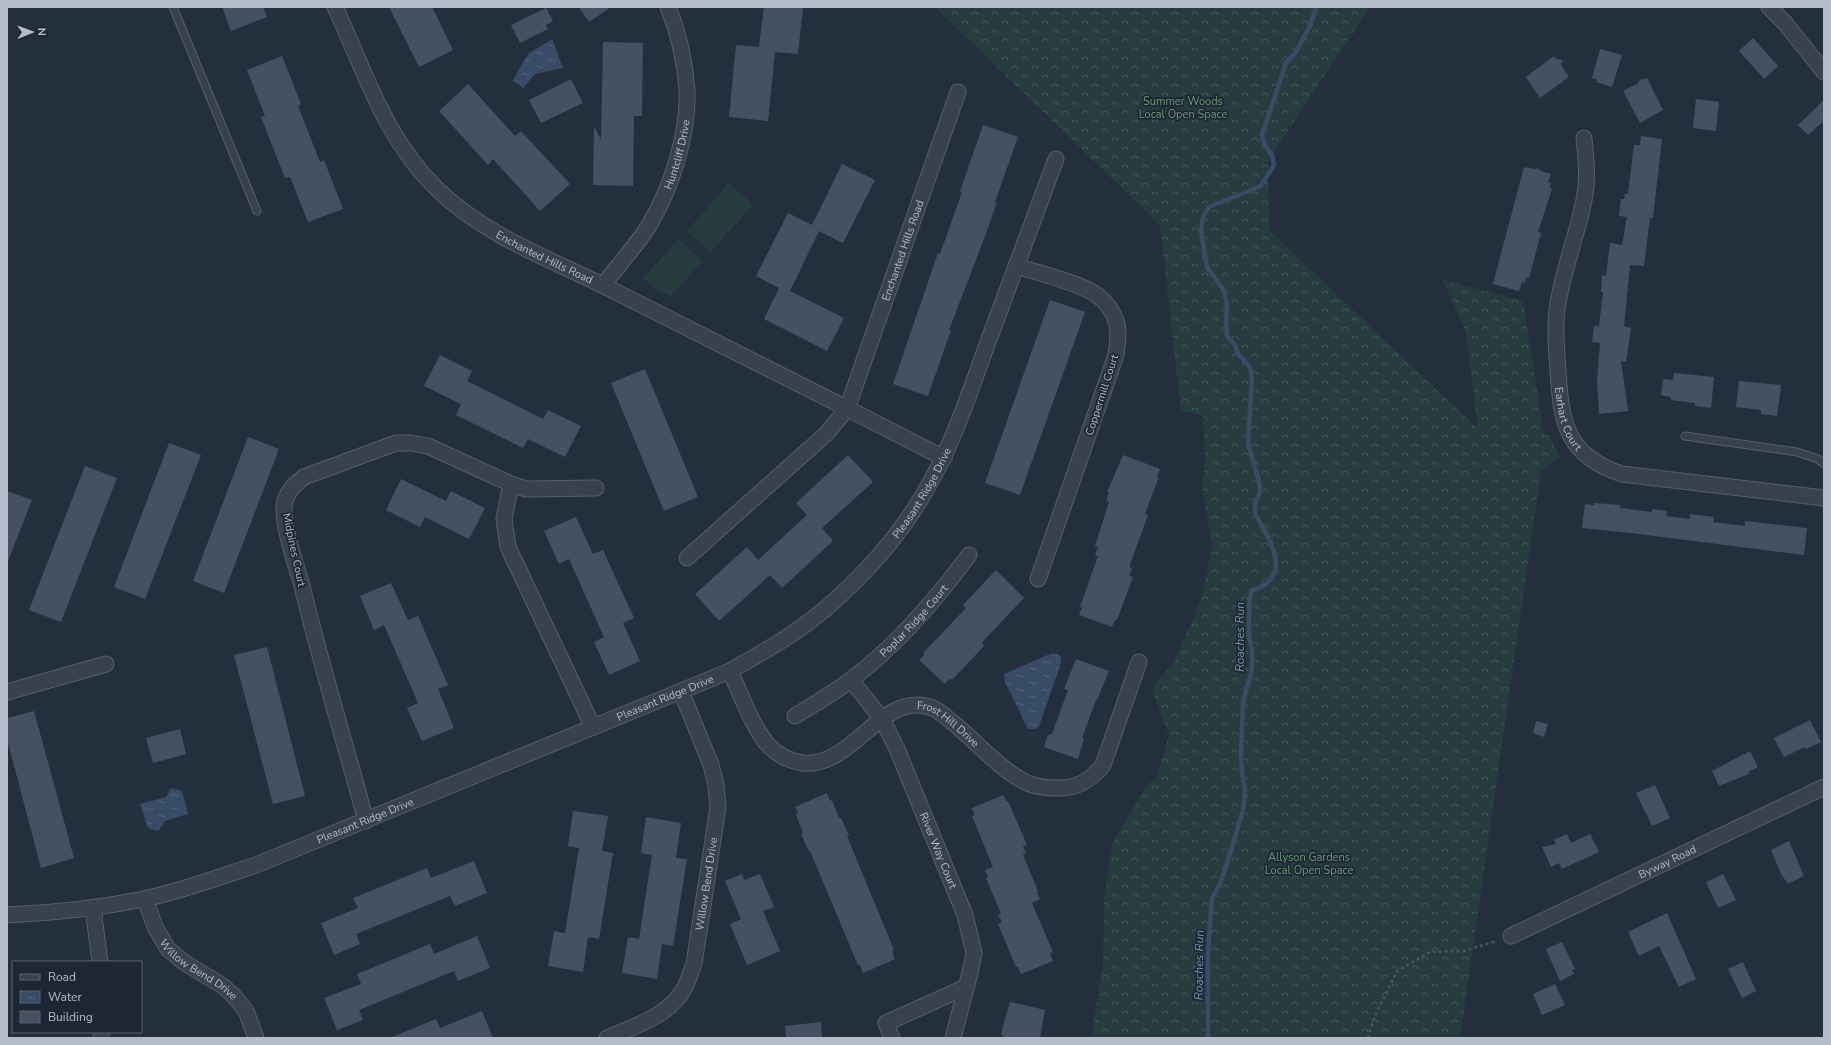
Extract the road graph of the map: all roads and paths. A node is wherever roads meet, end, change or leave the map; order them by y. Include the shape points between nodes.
1 (173, 7) edge
2 (335, 7) edge
3 (668, 7) edge
4 (1769, 7) edge
5 (1824, 72) edge
6 (958, 92) dead end
7 (1584, 138) dead end
8 (1056, 159) dead end
9 (257, 211) dead end
10 (1016, 266) junction
11 (604, 285) junction
12 (847, 409) junction
13 (1684, 436) dead end
14 (944, 458) junction
15 (1824, 464) edge
16 (511, 484) junction
17 (596, 488) dead end
18 (1824, 498) edge
19 (968, 555) dead end
20 (687, 558) dead end
21 (1038, 579) dead end
22 (1139, 662) dead end
23 (106, 664) dead end
24 (730, 670) junction
25 (851, 680) junction
26 (681, 691) junction
27 (7, 692) edge
28 (795, 716) dead end
29 (882, 719) junction
30 (592, 727) junction
31 (1824, 787) edge
32 (366, 820) junction
33 (145, 899) junction
34 (93, 908) junction
35 (7, 915) edge
36 (1511, 936) joint
37 (100, 961) edge
38 (966, 987) junction
39 (256, 1038) edge
40 (607, 1038) edge
41 (892, 1038) edge
42 (953, 1038) edge
43 (1368, 1038) edge

1 - 9 lane
2 - 11 street, Enchanted Hills Road via 380,111 411,160 436,188 473,219 510,242
3 - 11 street, Huntcliff Drive via 684,62 687,92 685,121 678,154 667,189 648,227
4 - 5 street
6 - 12 street, Enchanted Hills Road
7 - 18 street, Earhart Court via 1588,167 1585,195 1562,282 1556,337 1563,419 1578,448 1590,460 1622,474
8 - 10 street, Pleasant Ridge Drive
10 - 14 street, Pleasant Ridge Drive
10 - 21 street, Coppermill Court via 1098,295 1116,322 1118,337 1116,355
11 - 12 street, Enchanted Hills Road
12 - 14 street, Enchanted Hills Road
12 - 20 street, Enchanted Hills Road via 826,434
13 - 15 lane via 1797,452 1818,459
14 - 24 street, Pleasant Ridge Drive via 923,496 902,526 854,583 784,640
16 - 17 street, Midpines Court via 526,489
16 - 30 street via 504,519 508,547
16 - 32 street, Midpines Court via 428,446 396,443 304,477 287,495 284,506 286,524
19 - 25 street, Poplar Ridge Court via 946,586 916,620 884,653
22 - 29 street, Frost Hill Drive via 1103,765 1094,776 1081,784 1063,788 1030,784 1013,775 932,707 909,706 898,709
23 - 27 street
24 - 26 street, Pleasant Ridge Drive
24 - 29 street, Frost Hill Drive via 758,730 768,745 781,756 794,762 812,764 828,760
25 - 28 street, Poplar Ridge Court
25 - 29 street
26 - 30 street, Pleasant Ridge Drive
26 - 40 street, Willow Bend Drive via 711,765 718,807 694,964 685,987 672,1004 649,1020
29 - 38 street, River Way Court via 910,778 965,916 974,953
30 - 32 street, Pleasant Ridge Drive
31 - 36 street, Byway Road
32 - 33 street, Pleasant Ridge Drive via 256,865
33 - 34 street, Pleasant Ridge Drive
33 - 39 street, Willow Bend Drive via 155,927 168,949 223,986 233,996 246,1011
34 - 35 street, Pleasant Ridge Drive
34 - 37 street
36 - 43 path via 1464,951 1430,952 1397,971 1374,1018
38 - 41 street via 886,1023
38 - 42 street, River Way Court

